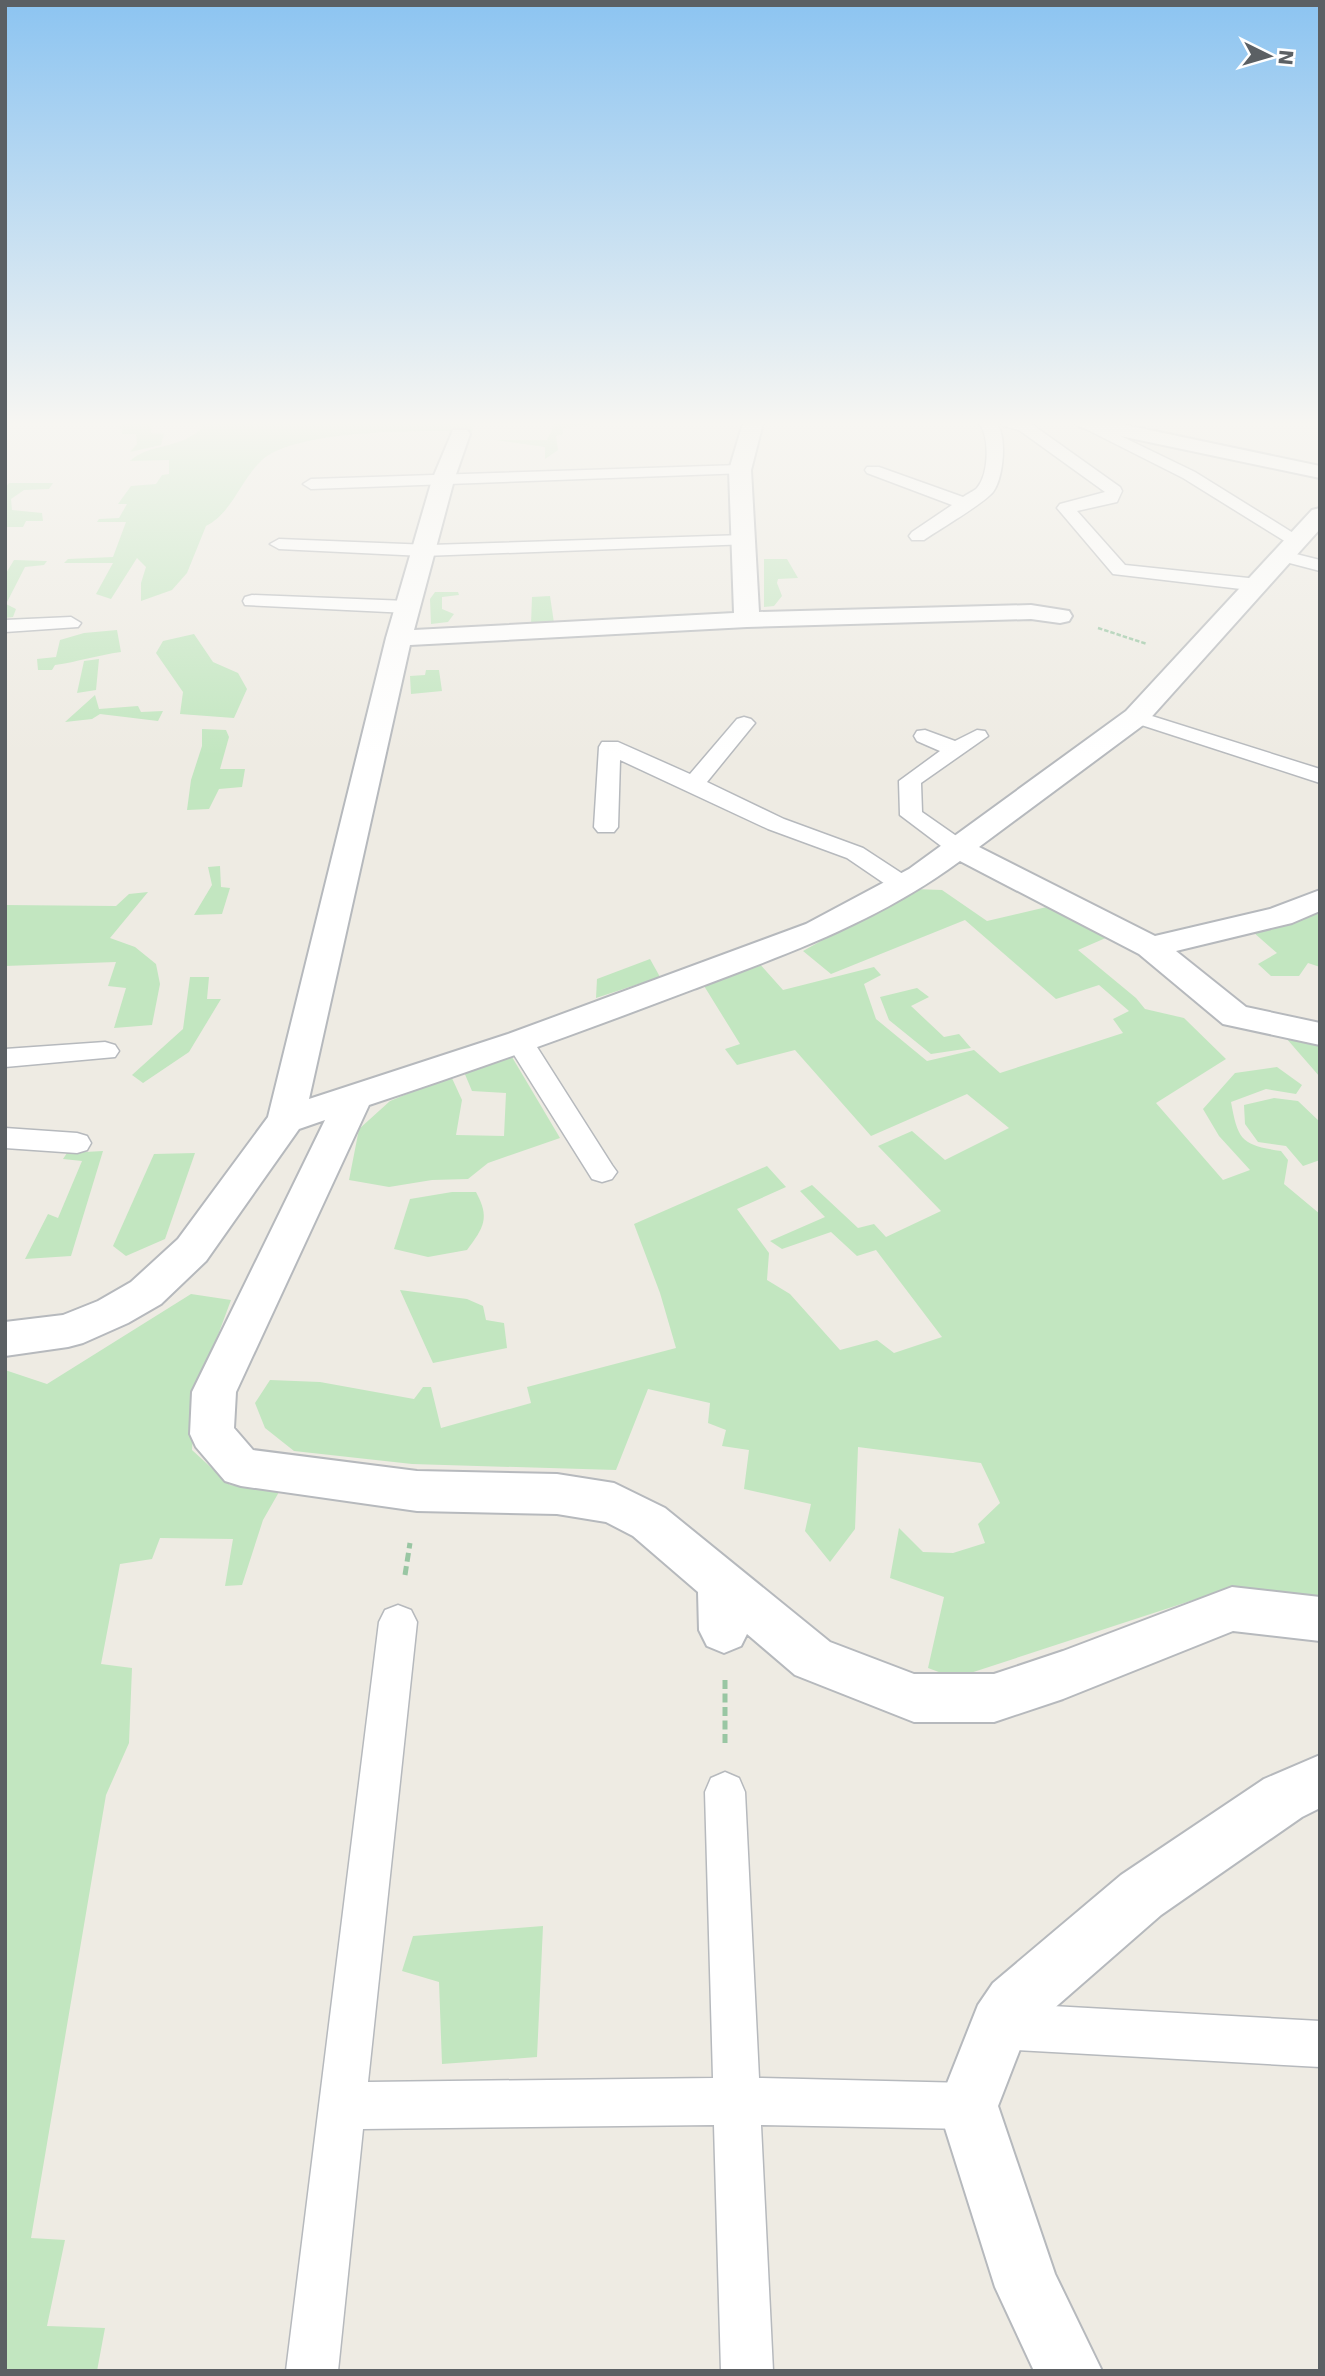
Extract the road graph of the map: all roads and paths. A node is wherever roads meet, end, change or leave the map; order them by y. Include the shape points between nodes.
1 (428, 534) edge
2 (744, 534) edge
3 (921, 534) edge
4 (1088, 534) edge
5 (1270, 534) edge
6 (1304, 534) edge
7 (918, 536) dead end
8 (744, 540) junction
9 (279, 544) dead end
10 (1291, 549) junction
11 (424, 550) junction
12 (1320, 566) edge
13 (1258, 585) junction
14 (252, 601) dead end
15 (408, 607) junction
16 (1060, 615) joint
17 (747, 620) junction
18 (71, 623) dead end
19 (5, 626) edge
20 (399, 638) junction
21 (1191, 658) junction
22 (1136, 717) junction
23 (744, 723) dead end
24 (925, 736) dead end
25 (977, 736) dead end
26 (956, 750) junction
27 (1320, 776) edge
28 (694, 785) junction
29 (606, 827) dead end
30 (957, 847) junction
31 (903, 885) junction
32 (1320, 899) edge
33 (1151, 947) junction
34 (1320, 1034) edge
35 (520, 1042) junction
36 (105, 1051) dead end
37 (5, 1058) edge
38 (354, 1098) junction
39 (286, 1120) junction
40 (5, 1138) edge
41 (78, 1143) dead end
42 (602, 1172) dead end
43 (5, 1339) edge
44 (416, 1506) junction
45 (723, 1608) junction
46 (1320, 1619) edge
47 (398, 1622) joint
48 (1320, 1781) edge
49 (725, 1792) joint
50 (999, 2026) junction
51 (1320, 2044) edge
52 (737, 2101) junction
53 (344, 2106) junction
54 (968, 2106) junction
55 (312, 2371) edge
56 (747, 2371) edge
57 (1069, 2371) edge

1 - 11 street
2 - 8 street
3 - 7 lane
4 - 13 lane via 1119,570
5 - 10 lane
6 - 10 street
8 - 11 lane
8 - 17 street
9 - 11 lane
10 - 12 lane
10 - 13 street
11 - 15 street
13 - 21 street
14 - 15 lane
15 - 20 street
16 - 17 street
16 - 21 path
17 - 20 street
18 - 19 lane
20 - 39 street
21 - 22 street
22 - 27 lane
22 - 30 street
23 - 28 lane
24 - 26 lane
25 - 26 lane
26 - 30 lane via 909,781 911,815
28 - 29 lane via 610,747
28 - 31 lane via 776,824 855,853
30 - 31 street
30 - 33 street
31 - 35 street via 817,930
32 - 33 street via 1281,916
33 - 34 street via 1235,1016
35 - 38 street
35 - 42 lane
36 - 37 lane
38 - 39 street
38 - 44 street via 214,1392 212,1434 241,1467
39 - 43 street via 192,1250 146,1293 68,1331
40 - 41 lane
44 - 45 street via 557,1494 614,1503 649,1522
44 - 47 path
45 - 46 street via 813,1659 914,1698 994,1698 1232,1609
45 - 49 path
47 - 53 lane
48 - 50 street via 1283,1798 1141,1895 1013,2004
49 - 52 lane
50 - 51 lane
50 - 54 street
52 - 53 lane
52 - 54 lane
52 - 56 lane
53 - 55 lane
54 - 57 street via 1027,2287

